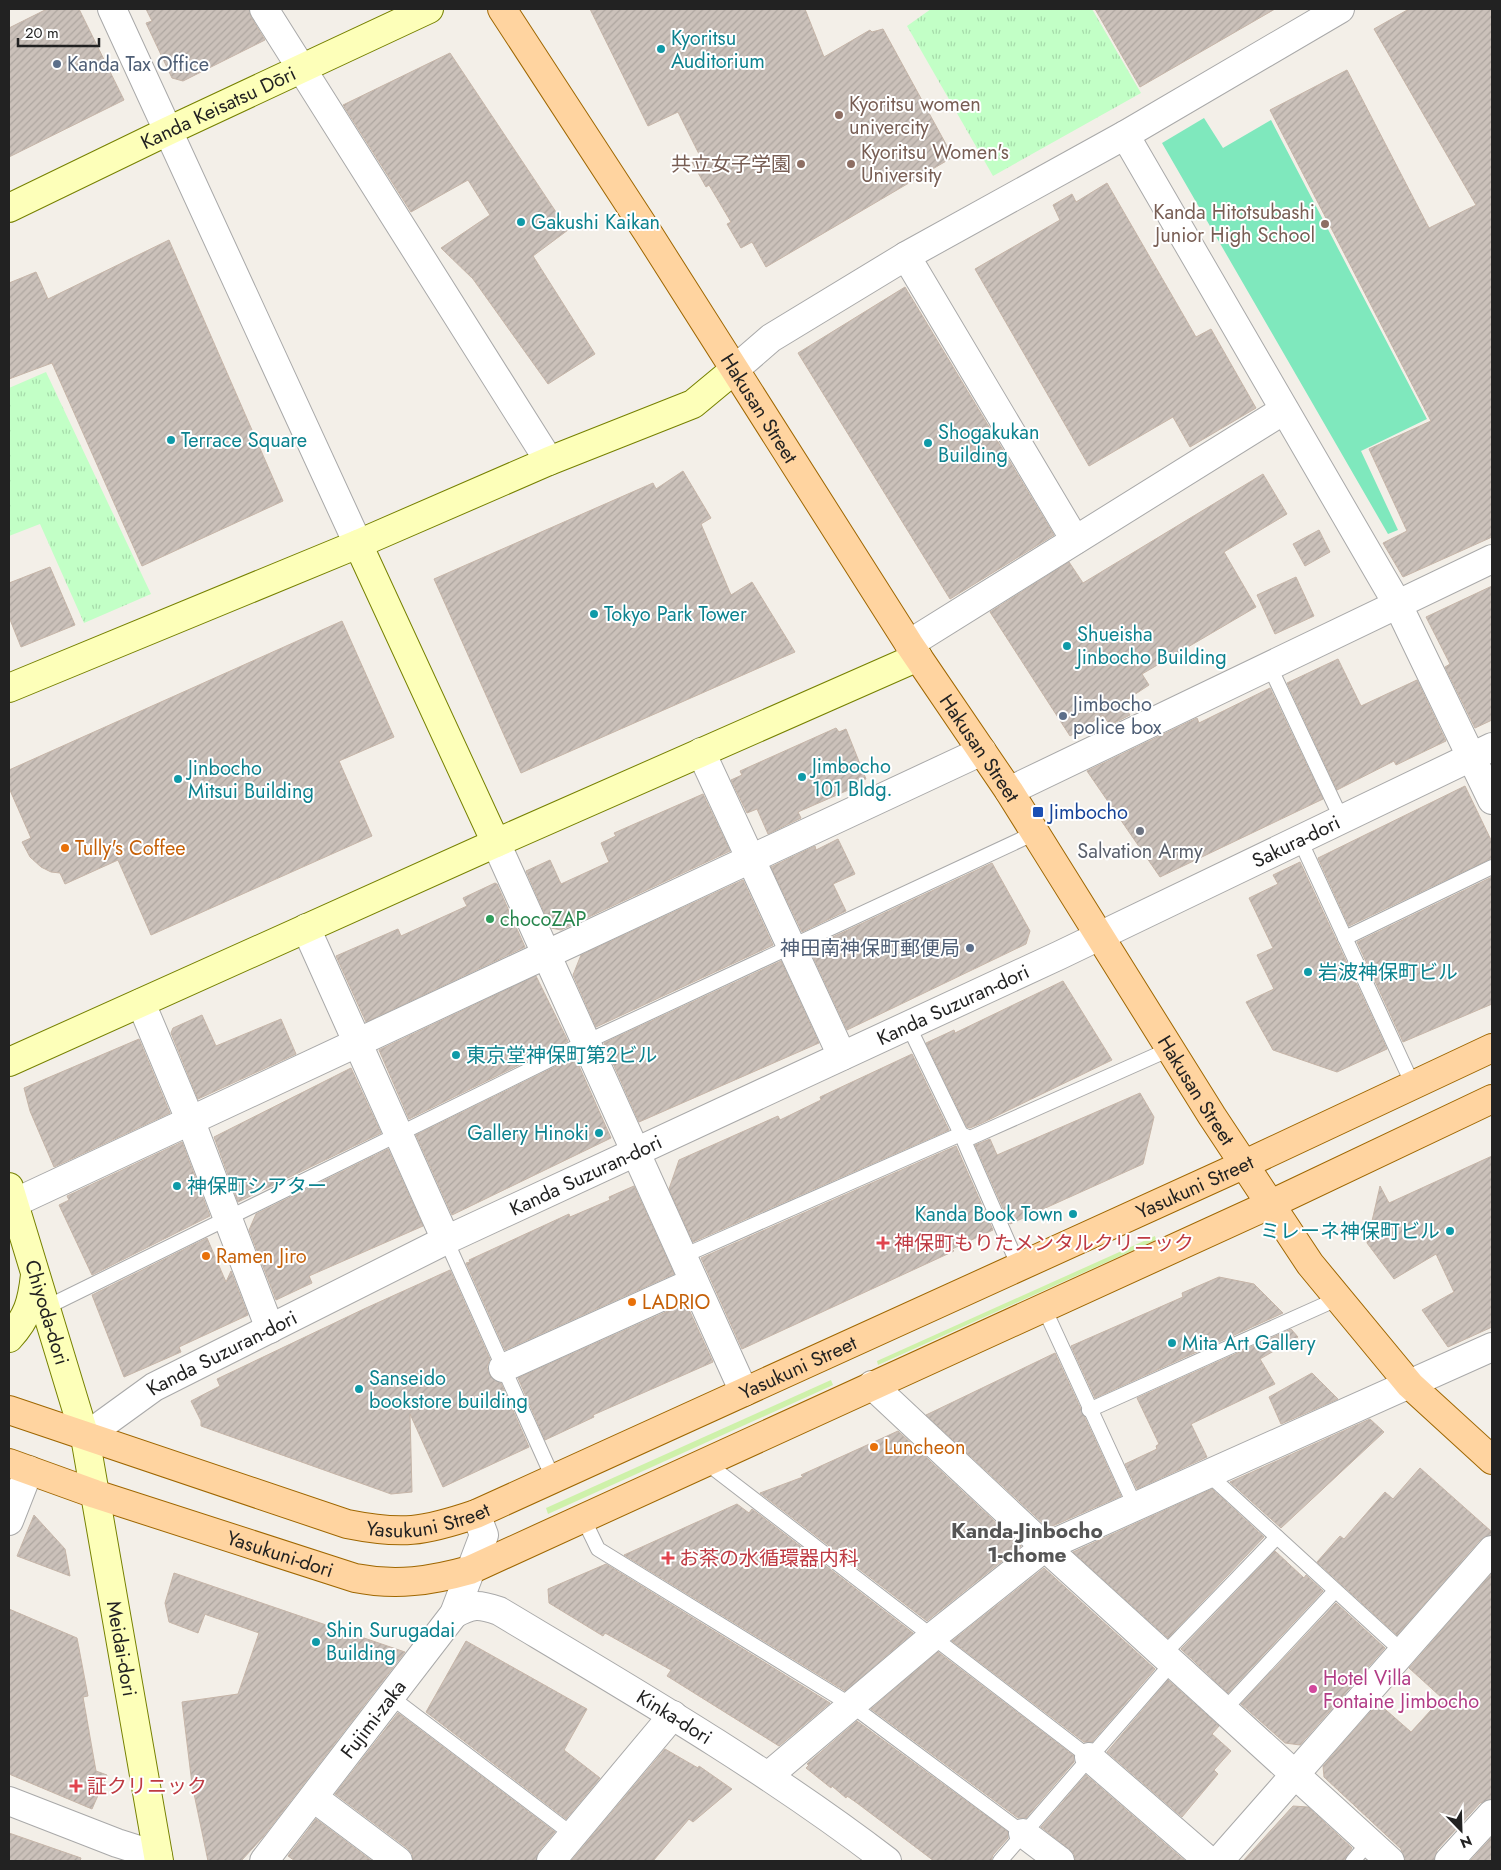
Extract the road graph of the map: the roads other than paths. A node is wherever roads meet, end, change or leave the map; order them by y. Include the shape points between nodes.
1 (112, 9) edge
2 (264, 9) edge
3 (429, 9) edge
4 (502, 9) edge
5 (1340, 9) edge
6 (300, 69) junction
7 (168, 131) junction
8 (1125, 135) junction
9 (9, 208) edge
10 (906, 256) junction
11 (734, 370) junction
12 (1284, 410) junction
13 (549, 461) junction
14 (1074, 540) junction
15 (358, 544) junction
16 (1492, 559) edge
17 (1398, 605) junction
18 (913, 650) junction
19 (1268, 665) junction
20 (10, 682) edge
21 (982, 751) junction
22 (701, 752) junction
23 (1482, 752) edge
24 (1009, 791) junction
25 (1492, 800) edge
26 (1342, 820) junction
27 (1035, 833) junction
28 (1300, 840) junction
29 (496, 842) junction
30 (750, 858) junction
31 (1492, 867) edge
32 (306, 928) junction
33 (1100, 936) junction
34 (1345, 938) junction
35 (791, 946) junction
36 (546, 953) junction
37 (141, 1003) junction
38 (908, 1025) junction
39 (357, 1042) junction
40 (586, 1042) junction
41 (1492, 1048) edge
42 (1170, 1049) junction
43 (842, 1056) junction
44 (9, 1062) edge
45 (1413, 1085) junction
46 (1492, 1100) edge
47 (191, 1122) junction
48 (398, 1133) junction
49 (961, 1134) junction
50 (636, 1152) junction
51 (1245, 1164) junction
52 (11, 1195) edge
53 (1271, 1204) junction
54 (228, 1216) junction
55 (446, 1240) junction
56 (682, 1256) junction
57 (1019, 1267) junction
58 (36, 1272) junction
59 (694, 1282) junction
60 (1337, 1299) junction
61 (47, 1307) junction
62 (1044, 1308) junction
63 (270, 1329) junction
64 (9, 1338) edge
65 (1492, 1347) edge
66 (503, 1368) junction
67 (1410, 1384) junction
68 (872, 1385) junction
69 (744, 1392) junction
70 (9, 1410) edge
71 (1089, 1410) junction
72 (85, 1437) junction
73 (1492, 1460) edge
74 (704, 1461) junction
75 (19, 1466) edge
76 (1207, 1474) junction
77 (553, 1478) junction
78 (95, 1494) junction
79 (1135, 1506) junction
80 (476, 1514) junction
81 (583, 1518) junction
82 (9, 1521) edge
83 (1277, 1537) junction
84 (1045, 1548) junction
85 (1492, 1550) edge
86 (470, 1570) junction
87 (1335, 1591) junction
88 (499, 1611) junction
89 (454, 1614) junction
90 (931, 1638) junction
91 (1403, 1652) junction
92 (1167, 1659) junction
93 (391, 1698) junction
94 (851, 1706) junction
95 (1223, 1711) junction
96 (673, 1715) junction
97 (1089, 1757) junction
98 (768, 1776) junction
99 (1294, 1776) junction
100 (314, 1798) junction
101 (9, 1801) edge
102 (1492, 1814) edge
103 (1023, 1833) junction
104 (573, 1835) junction
105 (861, 1852) edge
106 (1361, 1852) edge
107 (159, 1859) edge
108 (264, 1861) edge
109 (398, 1861) edge
110 (551, 1861) edge
111 (887, 1861) edge
112 (1000, 1861) edge
113 (1060, 1861) edge
114 (1209, 1861) edge
115 (1219, 1861) edge
116 (1390, 1861) edge
117 (1448, 1861) edge

1 - 7 street
2 - 6 street
3 - 6 street, Kanda Keisatsu Dōri
4 - 11 main road, Hakusan Street
5 - 8 street
6 - 7 street, Kanda Keisatsu Dōri
6 - 13 street
7 - 9 street, Kanda Keisatsu Dōri
7 - 15 street
8 - 10 street
8 - 12 street
10 - 11 street via 771,338
10 - 14 street
11 - 13 street via 694,404
11 - 18 main road, Hakusan Street
12 - 14 street
12 - 17 street
13 - 15 street
14 - 18 street
15 - 20 street
15 - 29 street
16 - 17 street
17 - 19 street
17 - 23 street
18 - 21 main road, Hakusan Street
18 - 22 street
19 - 24 street
19 - 26 lane
21 - 24 main road, Hakusan Street
21 - 30 street
22 - 29 street
22 - 30 street
23 - 25 street
23 - 26 street, Sakura-dori
24 - 27 main road, Hakusan Street
26 - 28 street, Sakura-dori
27 - 33 main road, Hakusan Street
27 - 35 lane
28 - 33 street, Sakura-dori
28 - 34 lane
29 - 32 street
29 - 36 street
30 - 35 street
30 - 36 street
31 - 34 lane
32 - 37 street
32 - 39 street
33 - 38 street, Kanda Suzuran-dori
33 - 42 main road, Hakusan Street
34 - 45 lane
35 - 40 lane
35 - 43 street
36 - 39 street
36 - 40 street
37 - 44 street
37 - 47 street
38 - 43 street, Kanda Suzuran-dori
38 - 49 lane
39 - 47 street
39 - 48 street
40 - 48 lane
40 - 50 street
41 - 45 main road, Yasukuni Street
42 - 49 lane via 970,1138
42 - 51 main road, Hakusan Street
43 - 50 street, Kanda Suzuran-dori
45 - 51 main road, Yasukuni Street
46 - 53 main road
47 - 52 street
47 - 54 street
48 - 54 lane
48 - 55 street
49 - 56 lane
49 - 57 lane
50 - 55 street, Kanda Suzuran-dori
50 - 56 street
51 - 53 main road, Hakusan Street
51 - 57 main road, Yasukuni Street
52 - 58 street, Chiyoda-dori
53 - 60 main road, Hakusan Street
53 - 62 main road
54 - 61 lane
54 - 63 street
55 - 63 street, Kanda Suzuran-dori
55 - 66 lane
56 - 59 street
57 - 69 main road, Yasukuni Street
58 - 61 street, Chiyoda-dori
58 - 64 street via 23,1323
59 - 66 street
59 - 69 street
60 - 67 main road, Hakusan Street
60 - 71 lane
61 - 72 street, Chiyoda-dori
62 - 68 main road
62 - 71 lane
63 - 72 street, Kanda Suzuran-dori via 154,1387
65 - 67 street
66 - 77 lane
67 - 73 main road, Hakusan Street
67 - 76 street
68 - 74 main road
68 - 84 street
69 - 77 main road, Yasukuni Street
70 - 72 main road, Yasukuni Street
71 - 79 lane
72 - 78 street, Meidai-dori
72 - 80 main road, Yasukuni Street via 347,1524 372,1529 411,1531
74 - 81 main road
74 - 90 lane
75 - 78 main road, Yasukuni-dori
75 - 82 street
76 - 79 street
76 - 83 lane
77 - 80 main road, Yasukuni Street
78 - 86 main road, Yasukuni-dori via 355,1578 381,1583 411,1583
78 - 107 street, Meidai-dori
79 - 84 street
80 - 86 street, Fujimi-zaka via 484,1535
81 - 86 main road
81 - 94 lane via 598,1549
83 - 87 lane
83 - 92 lane
84 - 90 street
84 - 92 street
85 - 91 street
86 - 88 street, Kinka-dori
86 - 89 street, Fujimi-zaka
87 - 91 lane
87 - 95 lane
88 - 89 street via 480,1604
88 - 96 street, Kinka-dori
89 - 93 street, Fujimi-zaka
90 - 94 street
90 - 97 lane
91 - 99 street
92 - 95 street
92 - 97 lane
93 - 100 street, Fujimi-zaka
93 - 104 lane
94 - 98 street
94 - 103 lane
95 - 99 street
96 - 98 street, Kinka-dori
96 - 104 street
97 - 103 lane
97 - 114 street
98 - 105 street, Kinka-dori
99 - 106 street
99 - 115 street
100 - 108 street, Fujimi-zaka
100 - 109 street
101 - 107 street
102 - 117 street
103 - 112 lane
103 - 113 street
104 - 110 street
105 - 111 street, Kinka-dori
106 - 116 street

